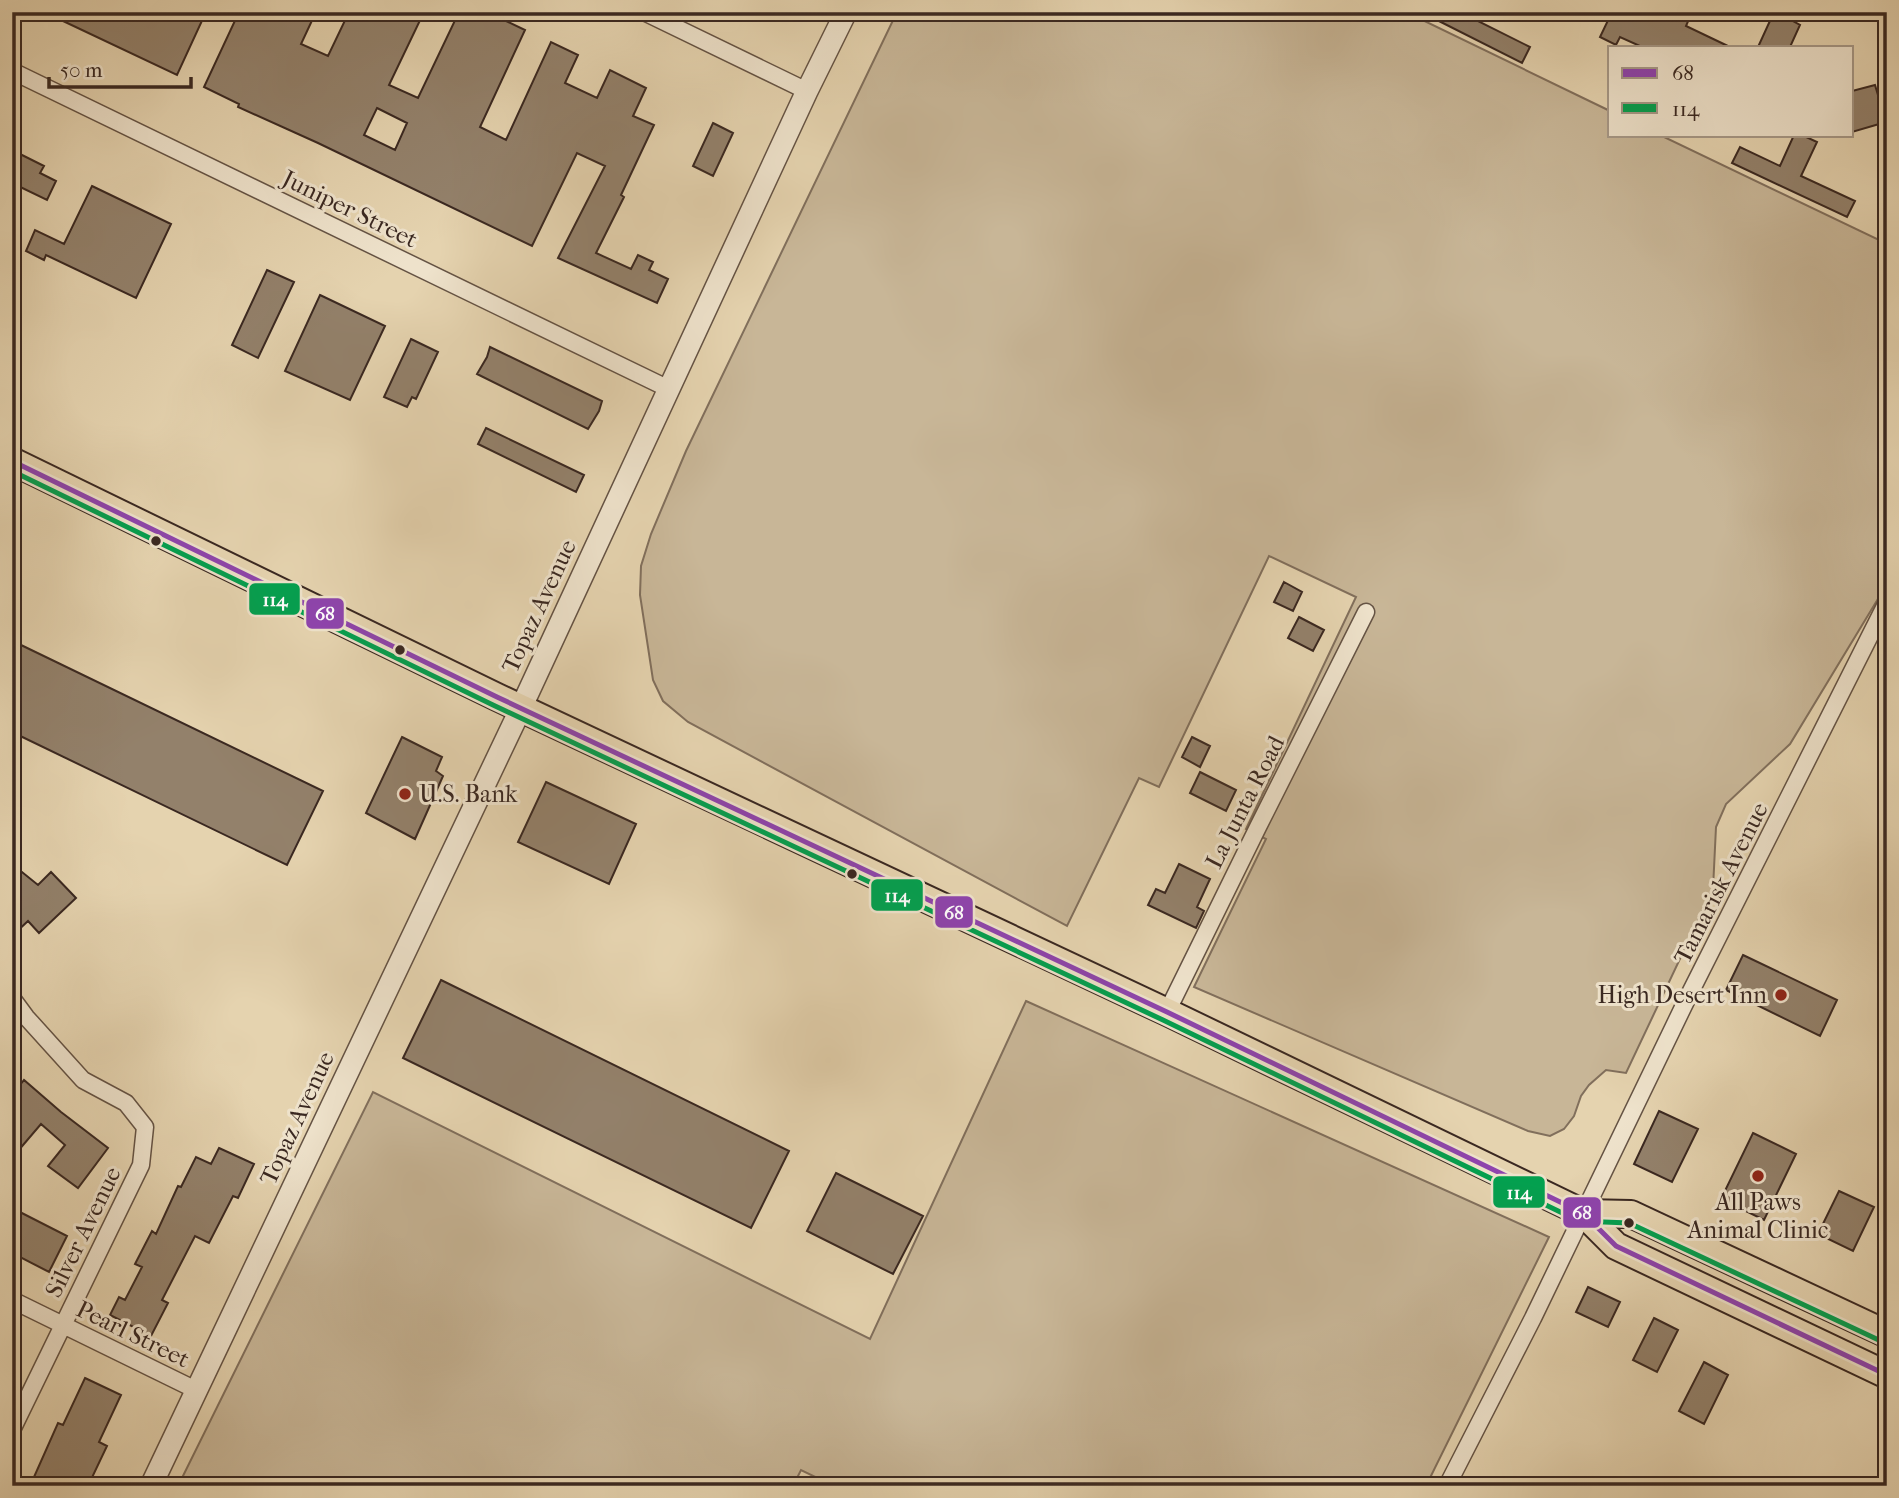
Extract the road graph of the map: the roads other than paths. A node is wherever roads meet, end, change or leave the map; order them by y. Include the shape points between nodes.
1 (644, 12) edge
2 (846, 12) edge
3 (12, 71) edge
4 (807, 91) junction
5 (669, 389) junction
6 (12, 461) edge
7 (1887, 602) edge
8 (1366, 612) dead end
9 (521, 708) junction
10 (12, 998) edge
11 (1167, 1012) junction
12 (1583, 1213) junction
13 (12, 1300) edge
14 (63, 1324) junction
15 (1887, 1334) edge
16 (1887, 1375) edge
17 (196, 1390) junction
18 (12, 1430) edge
19 (151, 1486) edge
20 (1447, 1486) edge

1 - 4 street
2 - 4 street, Topaz Avenue
3 - 5 street, Juniper Street
4 - 5 street, Topaz Avenue
5 - 9 street, Topaz Avenue
6 - 9 main road
7 - 12 street, Tamarisk Avenue
8 - 11 street, La Junta Road
9 - 11 main road
9 - 17 street, Topaz Avenue
10 - 14 street, Silver Avenue via 83,1080 126,1103 145,1127 141,1165
11 - 12 main road
12 - 15 main road via 1631,1214
12 - 16 main road via 1616,1246
12 - 20 street, Tamarisk Avenue
13 - 14 street, Pearl Street
14 - 17 street, Pearl Street
14 - 18 street, Silver Avenue
17 - 19 street, Topaz Avenue

